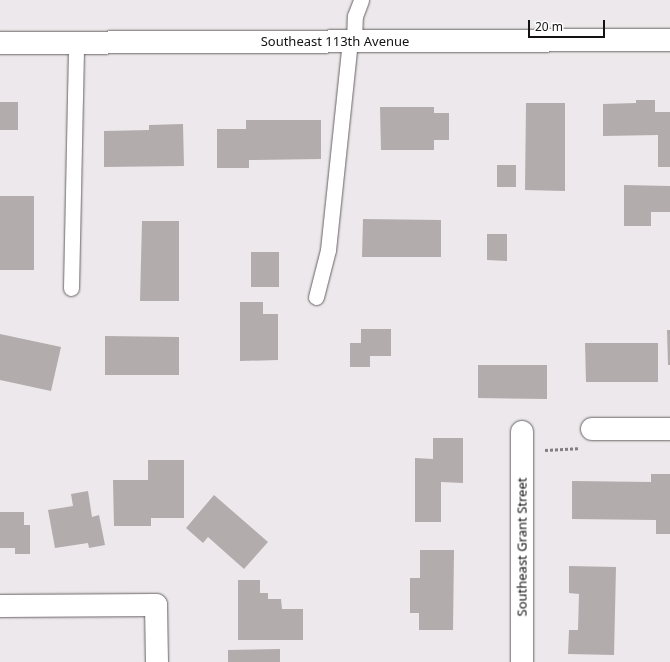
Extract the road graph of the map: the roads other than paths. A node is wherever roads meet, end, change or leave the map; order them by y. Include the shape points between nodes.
1 (362, 0) edge
2 (670, 40) edge
3 (352, 41) junction
4 (76, 42) junction
5 (0, 43) edge
6 (71, 288) dead end
7 (316, 297) dead end
8 (592, 429) road end
9 (670, 429) edge
10 (522, 441) road end
11 (0, 606) edge
12 (157, 662) edge
13 (522, 662) edge

1 - 3 lane via 355,16
2 - 3 street, Southeast 113th Avenue
3 - 4 street, Southeast 113th Avenue
3 - 7 lane via 328,250
4 - 5 street, Southeast 113th Avenue
4 - 6 lane
8 - 9 street
10 - 13 street, Southeast Grant Street
11 - 12 street via 156,605

